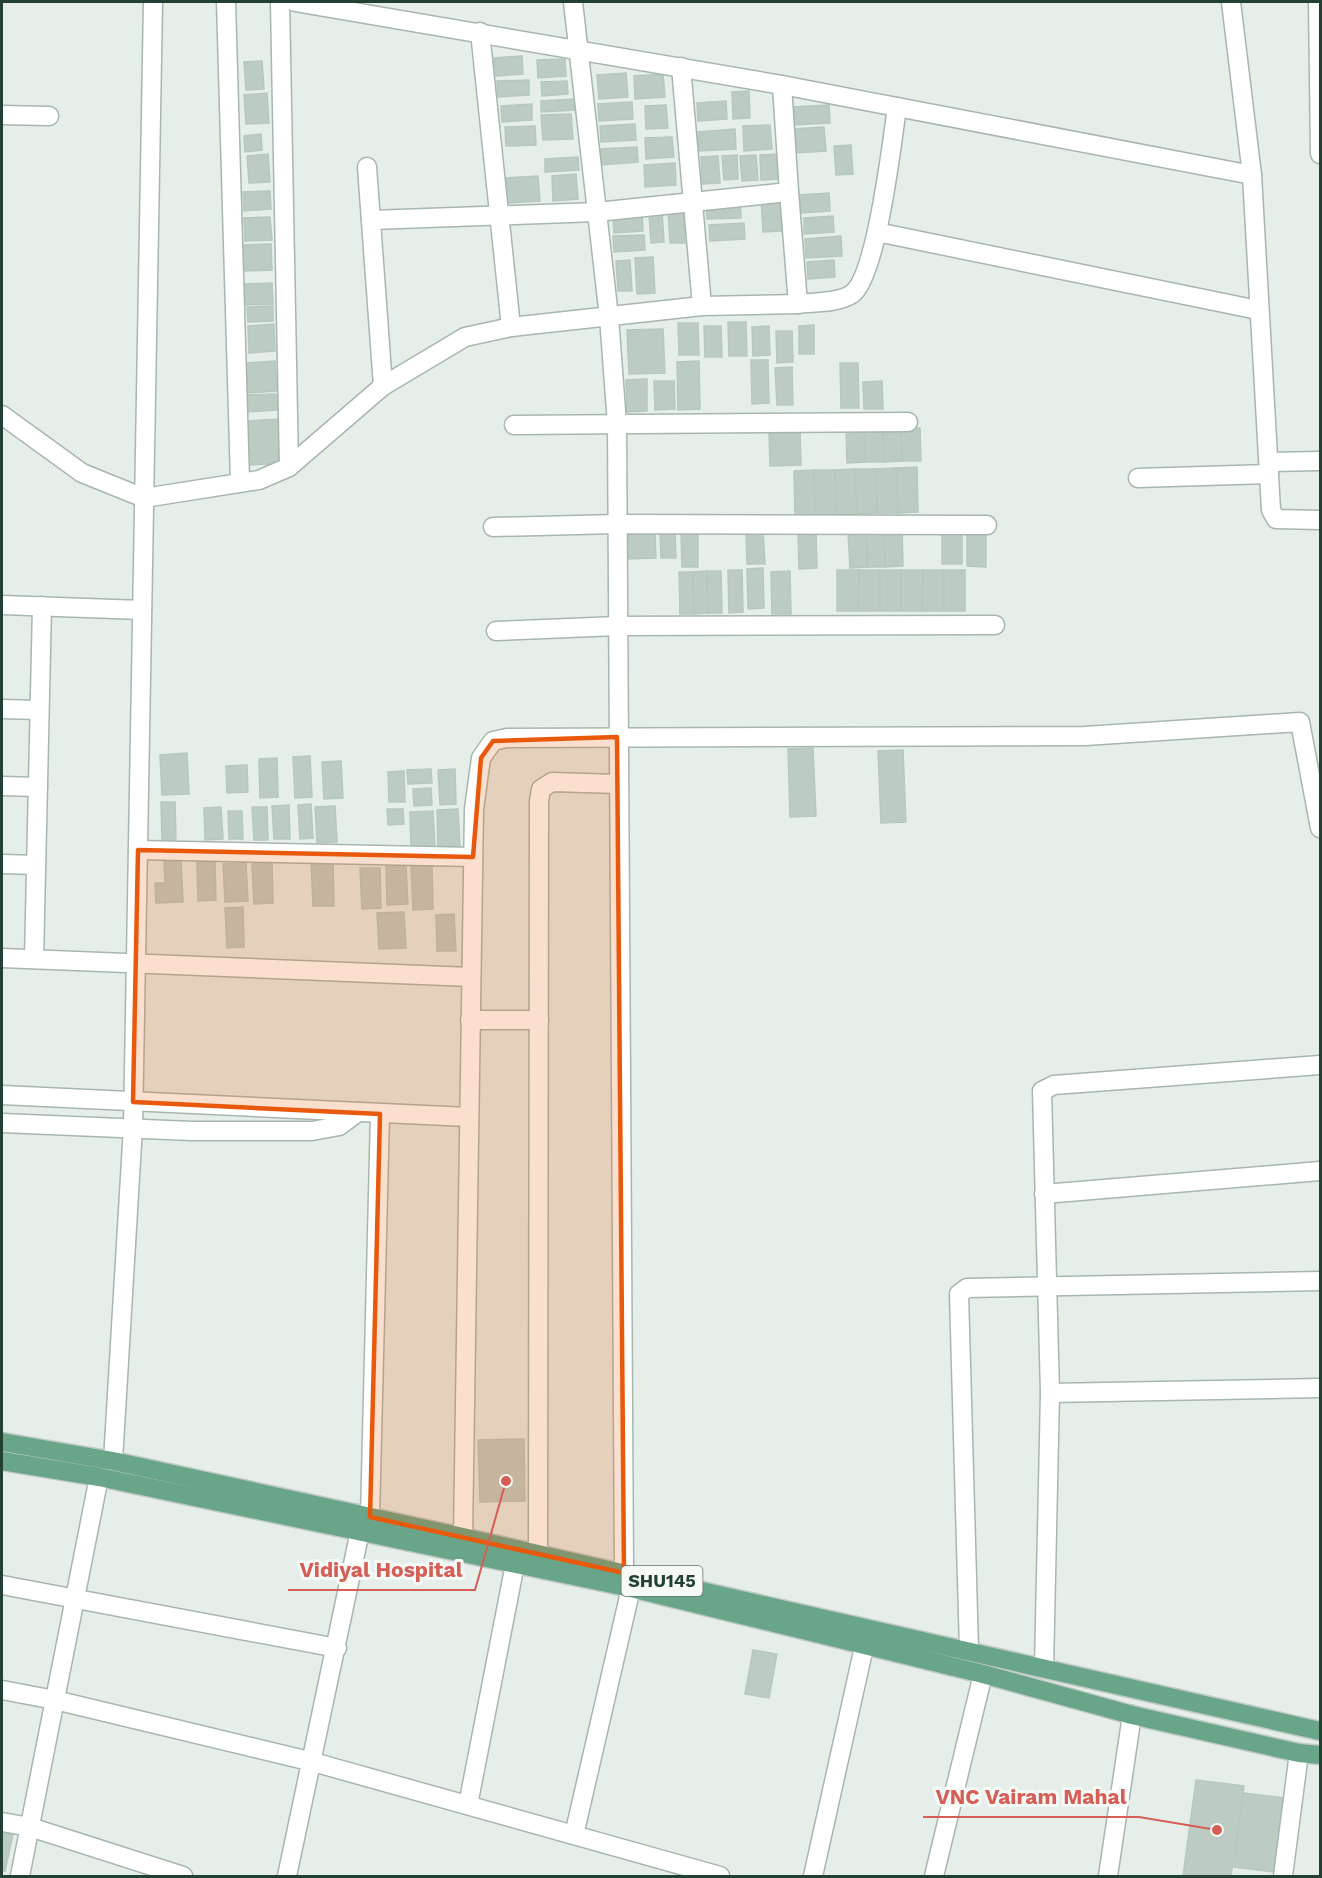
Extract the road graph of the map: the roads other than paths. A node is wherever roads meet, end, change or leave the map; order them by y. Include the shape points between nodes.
1 (153, 2) edge
2 (226, 2) edge
3 (280, 2) edge
4 (295, 2) edge
5 (573, 2) edge
6 (1231, 2) edge
7 (1318, 2) edge
8 (480, 32) junction
9 (578, 49) junction
10 (681, 67) junction
11 (782, 85) junction
12 (897, 107) junction
13 (2, 115) edge
14 (49, 116) dead end
15 (1320, 154) edge
16 (367, 167) dead end
17 (1252, 175) junction
18 (789, 192) junction
19 (694, 201) junction
20 (597, 212) junction
21 (499, 216) junction
22 (371, 220) junction
23 (877, 232) junction
24 (798, 304) junction
25 (702, 306) junction
26 (1258, 310) junction
27 (609, 318) junction
28 (511, 327) junction
29 (383, 386) junction
30 (2, 416) edge
31 (908, 422) dead end
32 (617, 424) junction
33 (514, 425) dead end
34 (1320, 460) edge
35 (289, 467) junction
36 (1269, 468) junction
37 (1138, 478) dead end
38 (240, 482) junction
39 (144, 498) junction
40 (1320, 520) edge
41 (617, 524) junction
42 (987, 525) dead end
43 (494, 527) dead end
44 (2, 605) edge
45 (42, 606) junction
46 (142, 610) junction
47 (995, 625) dead end
48 (617, 626) junction
49 (496, 631) dead end
50 (2, 709) edge
51 (39, 710) junction
52 (617, 737) junction
53 (617, 784) junction
54 (2, 786) edge
55 (38, 787) junction
56 (1320, 828) edge
57 (138, 850) junction
58 (473, 857) junction
59 (2, 864) edge
60 (36, 865) junction
61 (2, 958) edge
62 (34, 959) junction
63 (136, 962) junction
64 (471, 977) junction
65 (470, 1020) junction
66 (539, 1020) junction
67 (1320, 1065) edge
68 (2, 1095) edge
69 (133, 1102) junction
70 (358, 1112) junction
71 (380, 1113) junction
72 (468, 1117) junction
73 (2, 1123) edge
74 (133, 1127) junction
75 (1320, 1171) edge
76 (1044, 1194) junction
77 (1320, 1281) edge
78 (1047, 1288) junction
79 (1320, 1388) edge
80 (1050, 1393) junction
81 (2, 1442) edge
82 (2, 1461) edge
83 (112, 1461) junction
84 (99, 1477) junction
85 (365, 1524) junction
86 (463, 1537) junction
87 (538, 1554) junction
88 (515, 1564) junction
89 (627, 1580) junction
90 (2, 1585) edge
91 (75, 1599) junction
92 (864, 1647) junction
93 (337, 1648) junction
94 (969, 1650) junction
95 (1044, 1668) junction
96 (983, 1674) junction
97 (2, 1690) edge
98 (55, 1700) junction
99 (1132, 1715) junction
100 (1320, 1731) edge
101 (1299, 1753) junction
102 (1320, 1755) edge
103 (313, 1762) junction
104 (468, 1805) junction
105 (2, 1822) edge
106 (30, 1827) junction
107 (574, 1835) junction
108 (20, 1876) edge
109 (183, 1876) edge
110 (289, 1876) edge
111 (720, 1876) edge
112 (813, 1876) edge
113 (934, 1876) edge
114 (1108, 1876) edge
115 (1283, 1876) edge

1 - 39 street
2 - 38 street
3 - 35 street
4 - 8 street
5 - 9 street
6 - 17 street
7 - 15 street
8 - 9 street
8 - 21 street
9 - 10 street
9 - 20 street
10 - 11 street
10 - 19 street
11 - 12 street
11 - 18 street
12 - 17 street
12 - 23 street
13 - 14 street
16 - 22 street
17 - 26 street
18 - 19 street
18 - 24 street
19 - 20 street
19 - 25 street
20 - 21 street
20 - 27 street
21 - 22 street
21 - 28 street
22 - 29 street
23 - 24 street via 860,286 854,292 845,298
23 - 26 street
24 - 25 street
25 - 27 street
26 - 36 street
27 - 28 street
27 - 32 street
28 - 29 street via 465,337
29 - 35 street
30 - 39 street via 82,473
31 - 32 street
32 - 33 street
32 - 41 street
34 - 36 street
35 - 38 street via 259,480
36 - 37 street
36 - 40 street via 1271,510 1276,519
38 - 39 street
39 - 46 street
41 - 42 street
41 - 43 street
41 - 48 street
44 - 45 street
45 - 46 street
45 - 51 street
46 - 57 street
47 - 48 street
48 - 49 street
48 - 52 street
50 - 51 street
51 - 55 street
52 - 53 street
52 - 56 street via 1085,736 1300,722
52 - 58 street via 493,741 481,758
53 - 66 street via 552,782 542,789
53 - 89 street
54 - 55 street
55 - 60 street
57 - 58 street
57 - 63 street
58 - 64 street
59 - 60 street
60 - 62 street
61 - 62 street
62 - 63 street
63 - 64 street
63 - 69 street
64 - 65 street
65 - 66 street
65 - 72 street
66 - 87 street
67 - 76 street via 1046,1087 1042,1091
68 - 69 street
69 - 70 street
69 - 74 street
70 - 71 street
70 - 74 street via 339,1126 312,1131
71 - 72 street
71 - 85 street
72 - 86 street
73 - 74 street
74 - 83 street
75 - 76 street
76 - 78 street
77 - 78 street
78 - 80 street
78 - 94 street via 967,1288 960,1294
79 - 80 street
80 - 95 street
81 - 83 main road, SHU145
82 - 84 main road
83 - 85 main road, SHU145
84 - 85 main road
84 - 91 street
85 - 86 main road, SHU145
85 - 88 main road
85 - 93 street
86 - 87 main road, SHU145
87 - 89 main road, SHU145
88 - 89 main road
88 - 104 street
89 - 92 main road
89 - 94 main road, SHU145
89 - 107 street
90 - 91 street
91 - 93 street
91 - 98 street
92 - 96 main road
92 - 112 street
93 - 103 street
94 - 95 main road, SHU145
95 - 100 main road, SHU145
96 - 99 main road
96 - 113 street
97 - 98 street
98 - 103 street
98 - 106 street
99 - 101 main road
99 - 114 street
101 - 102 main road
101 - 115 street
103 - 104 street
103 - 110 street
104 - 107 street
105 - 106 street
106 - 108 street
106 - 109 street
107 - 111 street

